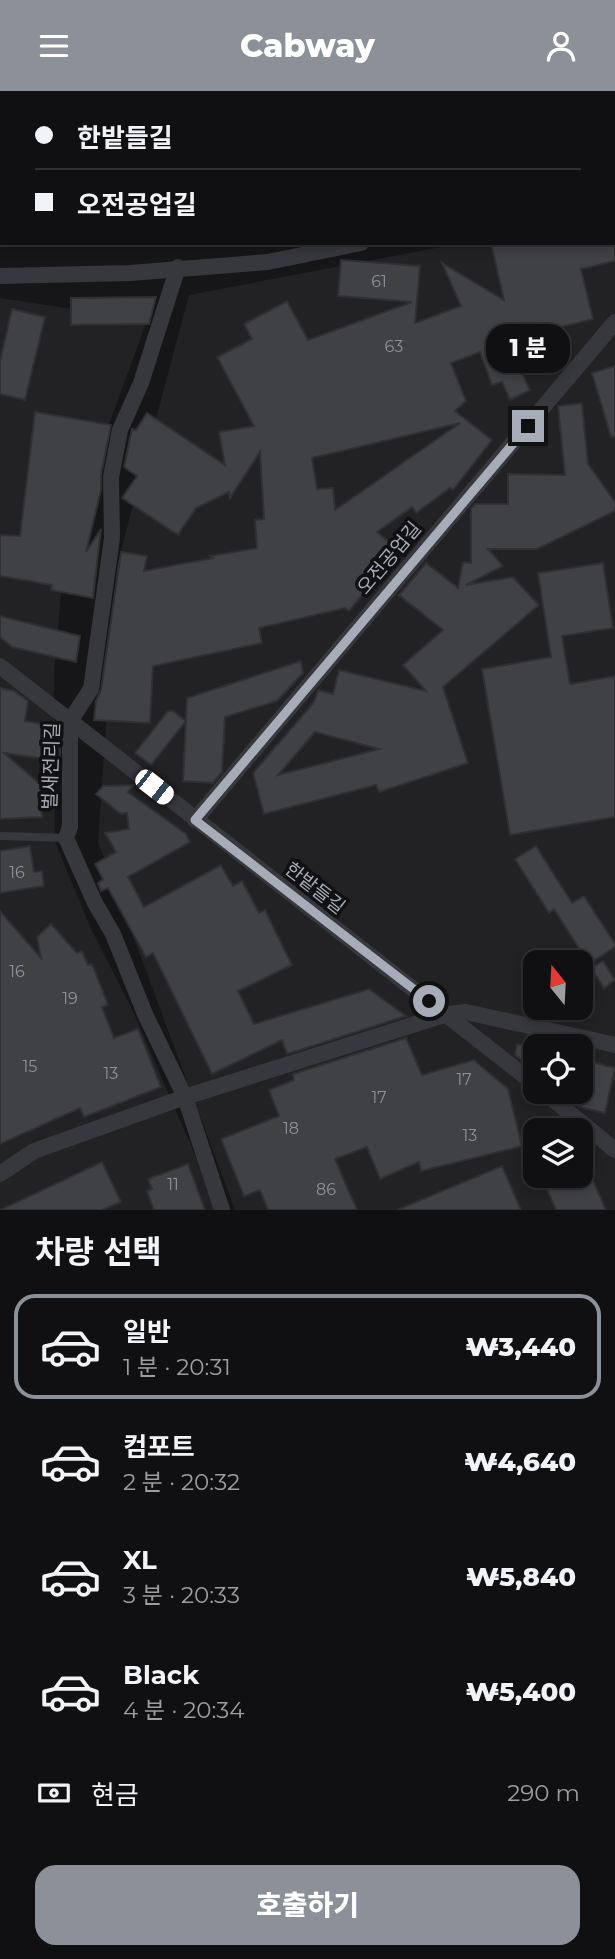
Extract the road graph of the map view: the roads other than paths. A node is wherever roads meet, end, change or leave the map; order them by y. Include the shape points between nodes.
1 (351, 245) edge
2 (178, 267) junction
3 (0, 276) edge
4 (615, 322) edge
5 (0, 666) edge
6 (70, 721) junction
7 (195, 820) junction
8 (0, 836) edge
9 (66, 838) junction
10 (447, 1014) junction
11 (615, 1045) edge
12 (523, 1075) edge
13 (185, 1097) junction
14 (559, 1104) edge
15 (615, 1150) edge
16 (0, 1174) edge
17 (222, 1210) edge

1 - 2 street via 268,262
2 - 3 street via 130,273
2 - 6 street, 벌새전리길 via 141,383 120,430 111,477 112,538 91,689
4 - 7 street, 오전공업길
5 - 6 street, 한밭들길
6 - 7 street, 한밭들길
6 - 9 street, 벌새전리길 via 70,827
7 - 10 street, 한밭들길
8 - 9 lane
9 - 13 street, 벌새전리길
10 - 11 street via 466,1012
10 - 12 street, 한밭들길
10 - 13 street
13 - 16 street via 34,1151
13 - 17 street, 벌새전리길
14 - 15 street

